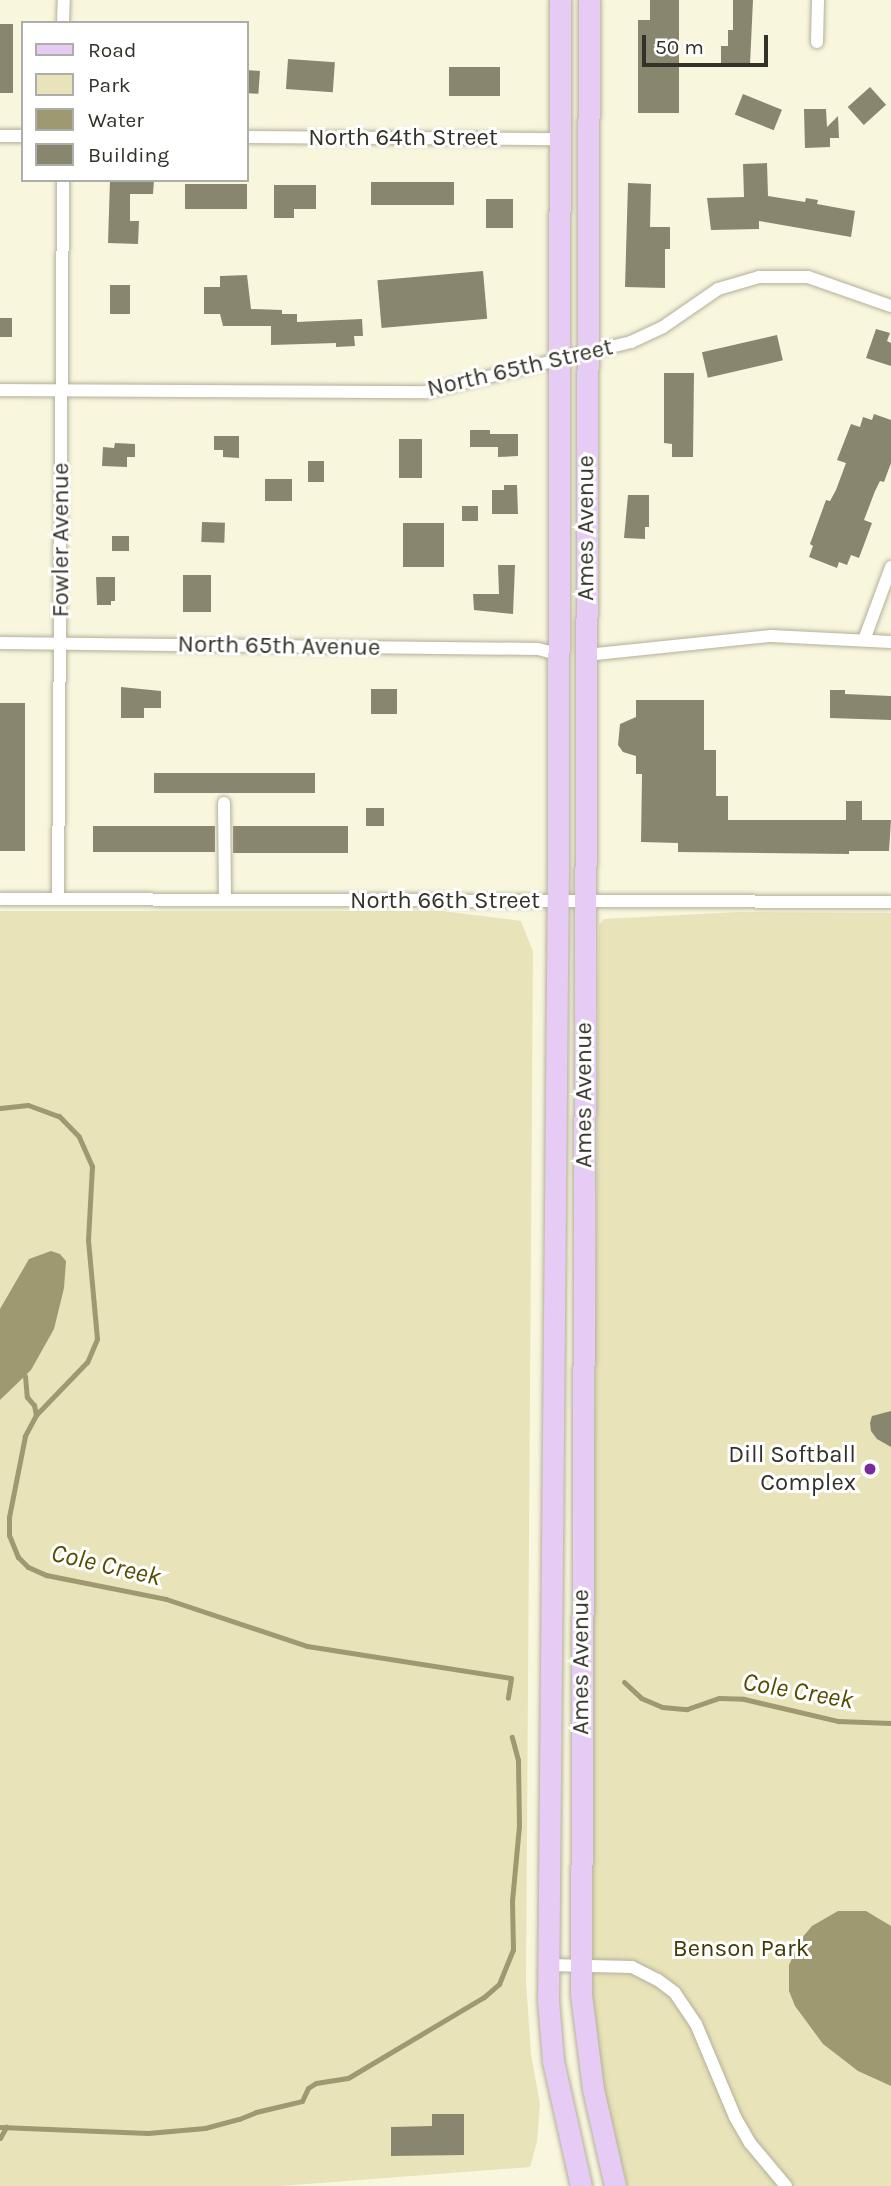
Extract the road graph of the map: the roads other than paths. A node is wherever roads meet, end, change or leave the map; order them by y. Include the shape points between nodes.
1 (64, 0) edge
2 (559, 0) edge
3 (589, 0) edge
4 (818, 0) edge
5 (64, 21) edge
6 (817, 42) dead end
7 (0, 136) edge
8 (21, 136) edge
9 (248, 137) edge
10 (559, 139) junction
11 (63, 182) edge
12 (891, 306) edge
13 (586, 351) junction
14 (558, 360) junction
15 (0, 390) edge
16 (62, 390) junction
17 (891, 567) edge
18 (864, 640) junction
19 (891, 642) edge
20 (0, 643) edge
21 (61, 644) junction
22 (558, 654) junction
23 (586, 654) junction
24 (224, 803) dead end
25 (0, 899) edge
26 (58, 899) junction
27 (225, 900) junction
28 (557, 902) junction
29 (585, 902) junction
30 (891, 902) edge
31 (549, 1965) junction
32 (580, 1965) junction
33 (581, 2186) edge
34 (615, 2186) edge
35 (786, 2186) edge

1 - 5 street
2 - 10 main road, Ames Avenue
3 - 13 main road, Ames Avenue
4 - 6 street
7 - 8 street
9 - 10 street, North 64th Street
10 - 14 main road, Ames Avenue
11 - 16 street, Fowler Avenue
12 - 13 street, North 65th Street via 808,277 759,277 718,289 642,338
13 - 14 street, North 65th Street
13 - 23 main road, Ames Avenue
14 - 16 street, North 65th Street via 426,393
14 - 22 main road, Ames Avenue
15 - 16 street, North 65th Street
16 - 21 street, Fowler Avenue
17 - 18 street
18 - 19 street
18 - 23 street via 771,636
20 - 21 street, North 65th Avenue
21 - 22 street, North 65th Avenue via 538,649
21 - 26 street, Fowler Avenue
22 - 28 main road, Ames Avenue
23 - 29 main road, Ames Avenue
24 - 27 street
25 - 26 street, North 66th Street
26 - 27 street, North 66th Street
27 - 28 street, North 66th Street
28 - 29 street, North 66th Street
28 - 31 main road, Ames Avenue
29 - 30 street, North 66th Street
29 - 32 main road, Ames Avenue
31 - 32 street
31 - 33 main road, Ames Avenue via 553,2061
32 - 34 main road, Ames Avenue via 587,2058
32 - 35 street via 632,1967 675,1993 696,2024 735,2117

